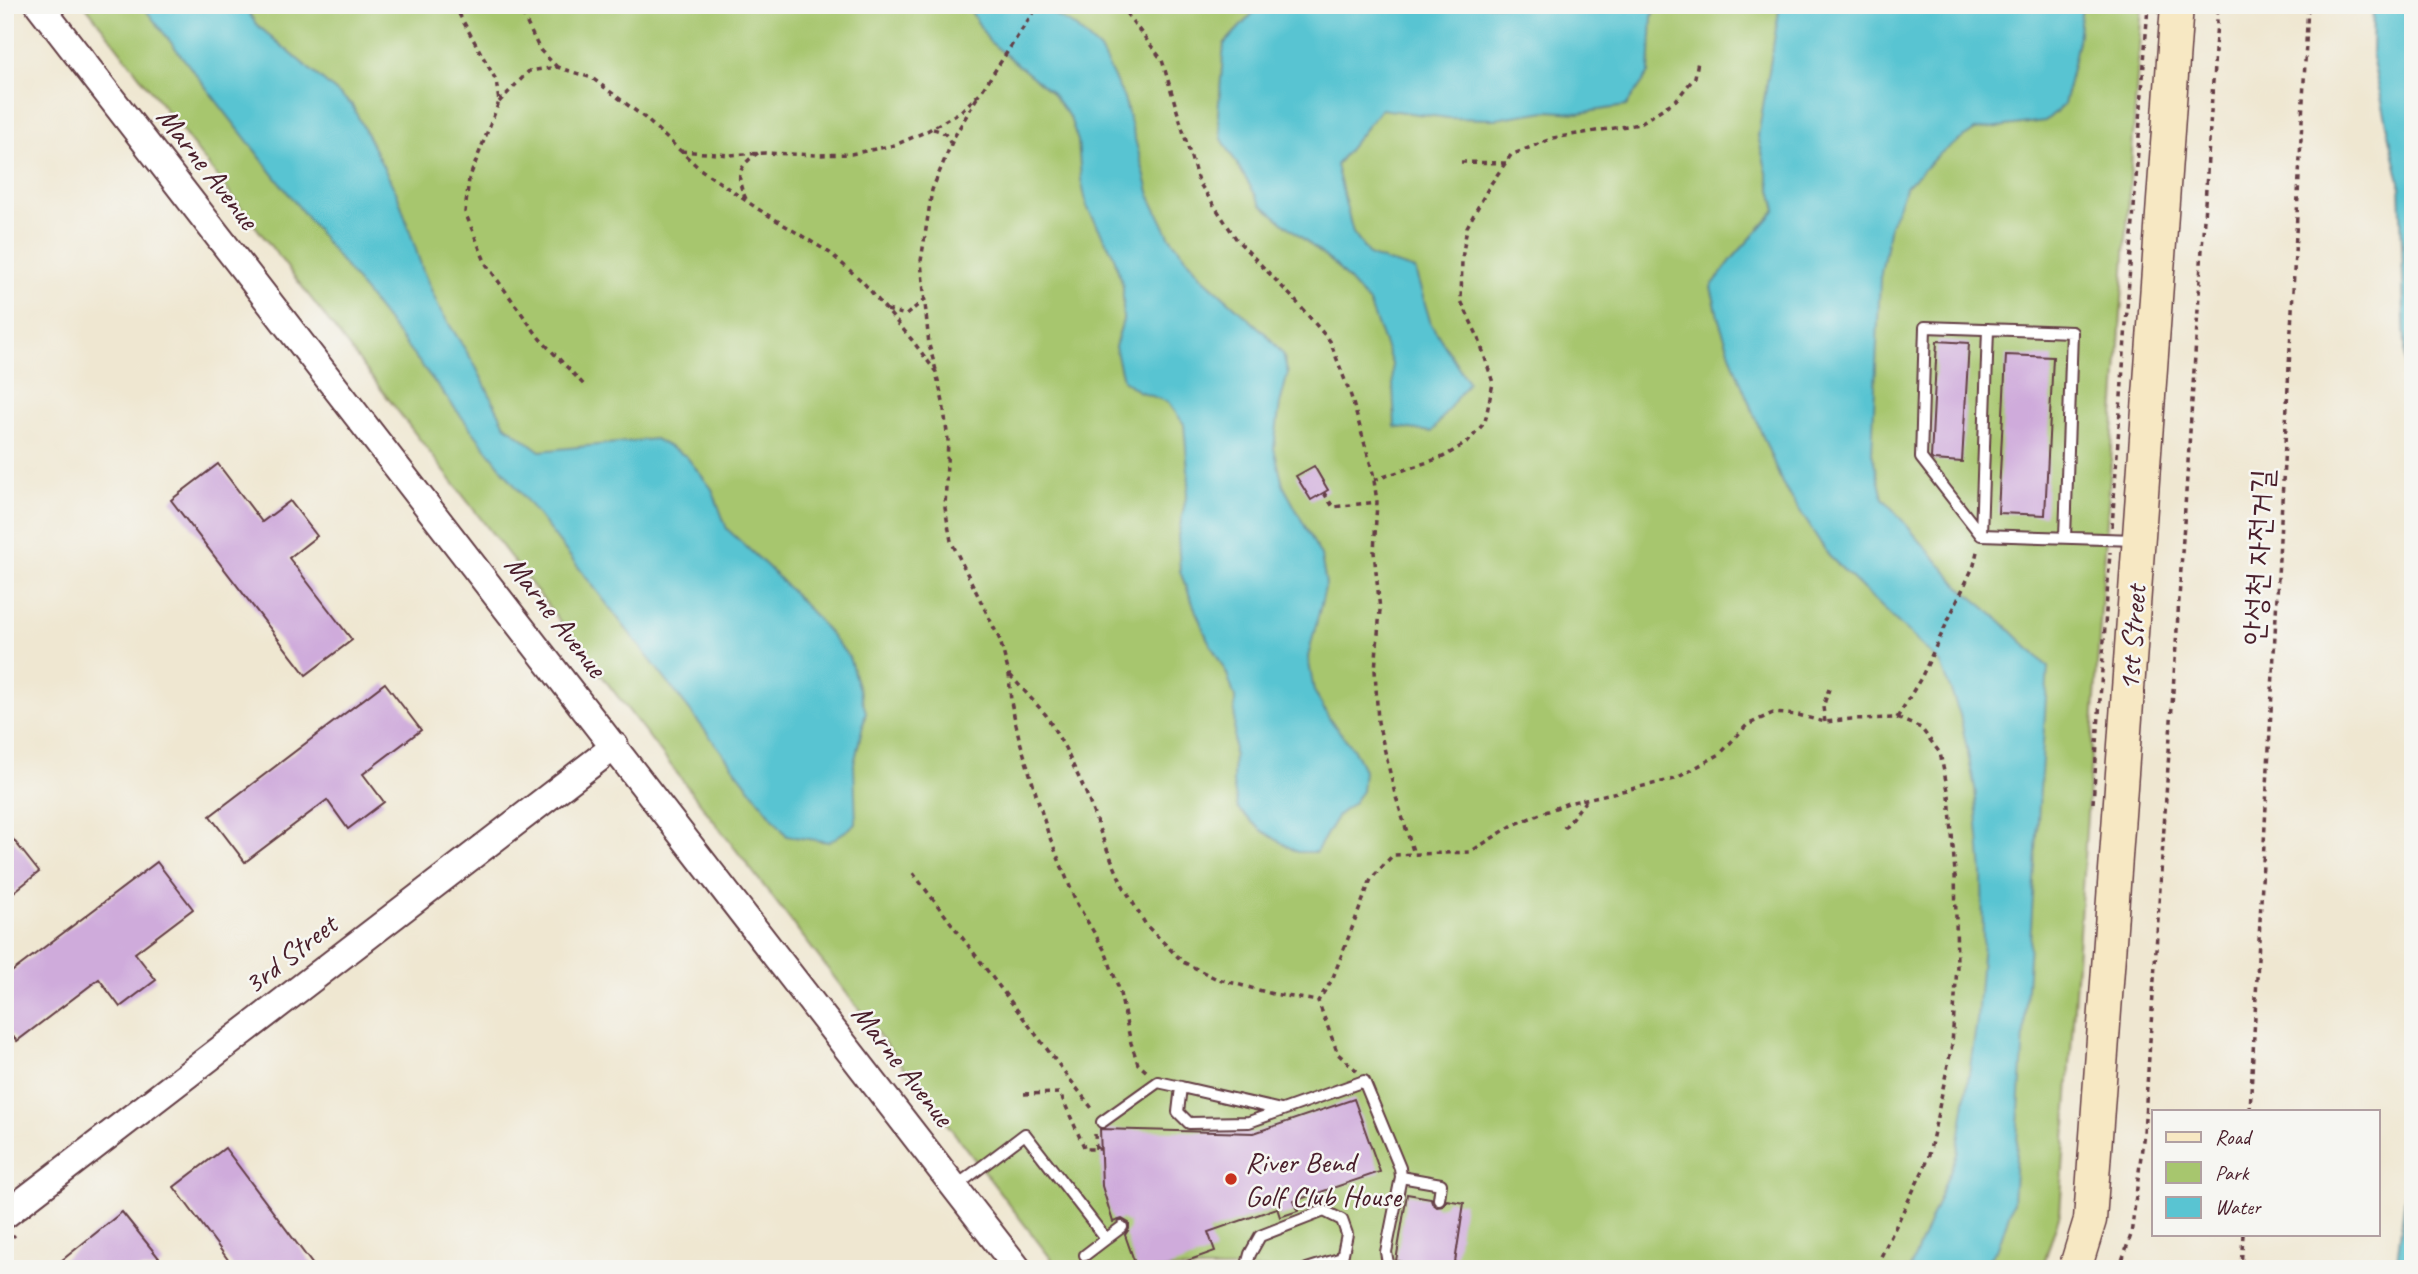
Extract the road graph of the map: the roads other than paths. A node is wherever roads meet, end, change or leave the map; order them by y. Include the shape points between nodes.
1 (39, 5) edge
2 (2177, 5) edge
3 (1988, 329) junction
4 (1981, 535) junction
5 (2065, 537) junction
6 (2125, 539) junction
7 (615, 746) junction
8 (1181, 1087) junction
9 (1281, 1110) junction
10 (1102, 1122) road end
11 (1401, 1177) junction
12 (955, 1187) junction
13 (1439, 1199) dead end
14 (5, 1215) edge
15 (1122, 1227) dead end
16 (1106, 1239) junction
17 (1085, 1255) dead end
18 (1018, 1269) edge
19 (1247, 1269) edge
20 (1307, 1269) edge
21 (1389, 1269) edge
22 (2075, 1269) edge

1 - 7 street, Marne Avenue
2 - 6 main road, 1st Street
3 - 4 lane
3 - 4 lane via 1925,327 1921,458
3 - 5 lane via 2072,332
4 - 5 lane
5 - 6 lane
6 - 22 main road, 1st Street via 2091,1220
7 - 12 street, Marne Avenue
7 - 14 street, 3rd Street
8 - 9 lane
8 - 9 lane via 1178,1112 1189,1123 1249,1122
8 - 10 lane via 1158,1082
9 - 11 lane via 1364,1081
11 - 13 lane via 1441,1184
11 - 21 lane via 1386,1252
12 - 16 lane via 1025,1134
12 - 18 street, Marne Avenue
15 - 16 lane
16 - 17 lane
19 - 20 lane via 1260,1237 1324,1211 1342,1220 1347,1234 1342,1258

